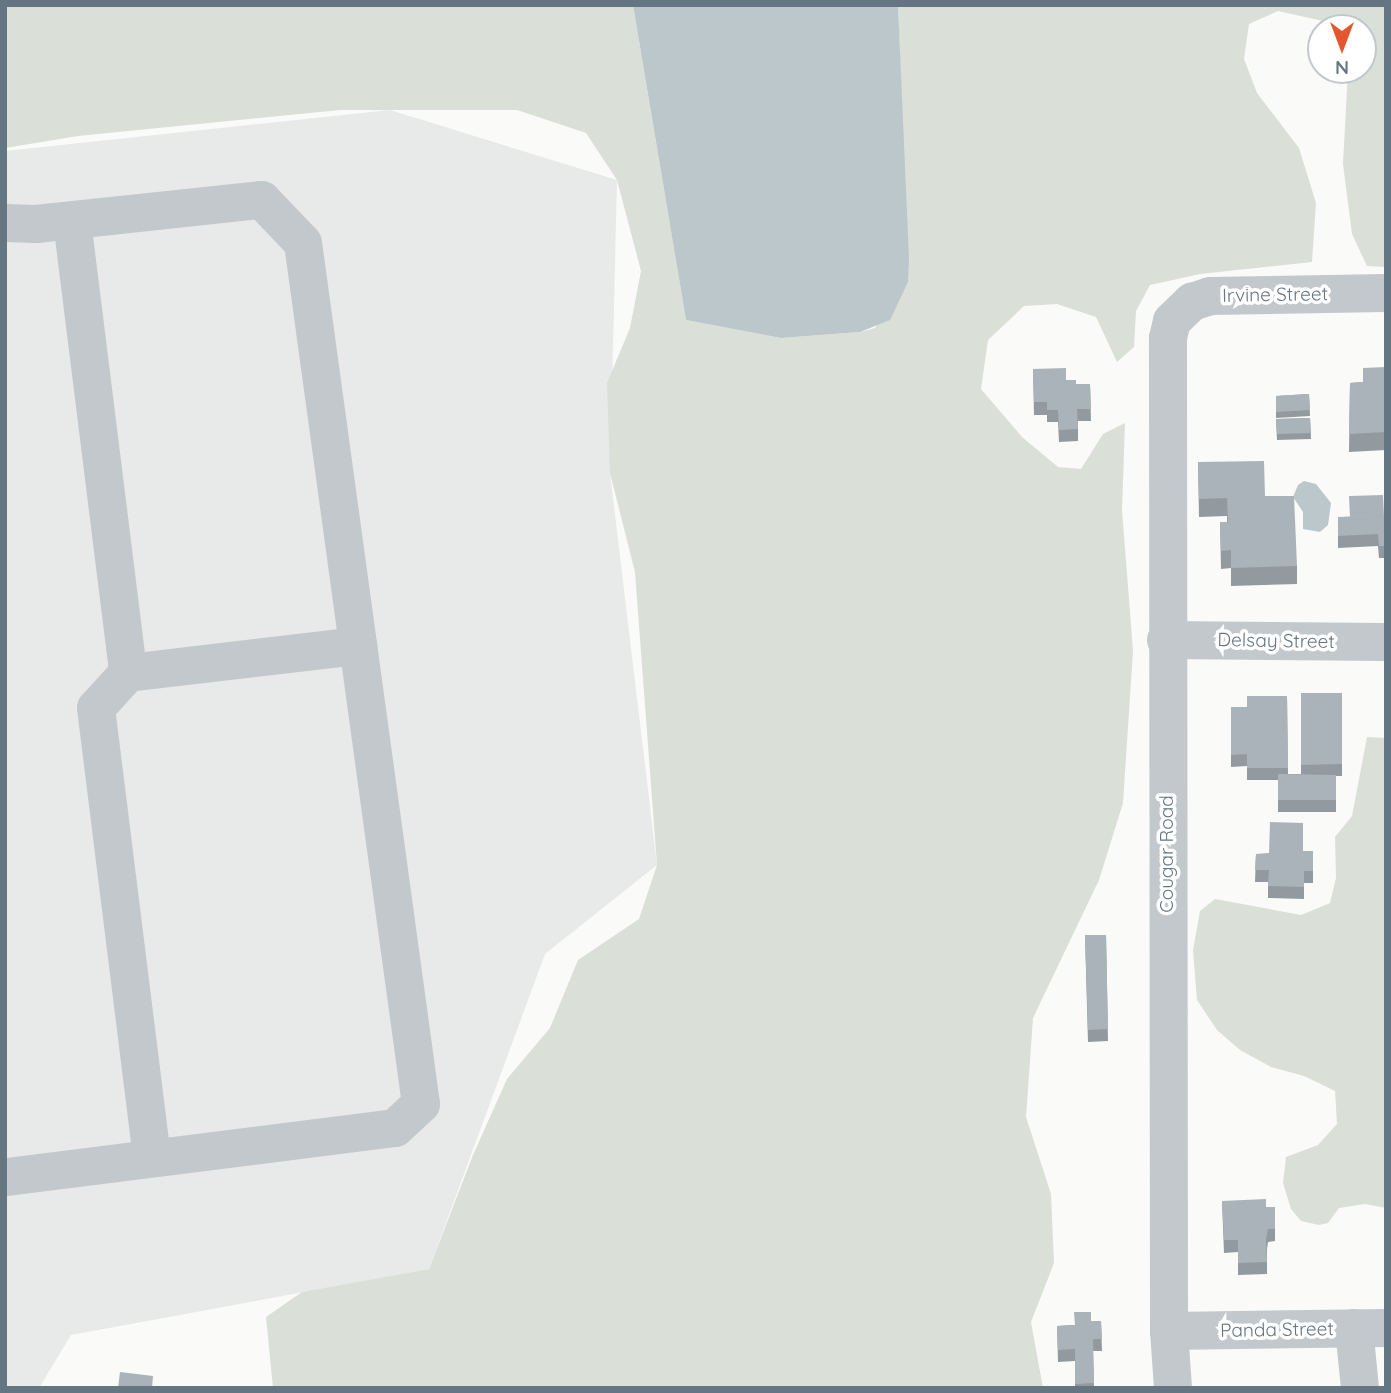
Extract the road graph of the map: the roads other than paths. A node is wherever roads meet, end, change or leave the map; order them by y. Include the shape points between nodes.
1 (72, 220) junction
2 (5, 223) edge
3 (1386, 293) edge
4 (1172, 321) joint
5 (1166, 640) junction
6 (1386, 642) edge
7 (358, 646) junction
8 (128, 673) junction
9 (152, 1158) junction
10 (5, 1177) edge
11 (1370, 1328) edge
12 (1169, 1331) junction
13 (1173, 1388) edge
14 (1360, 1388) edge

1 - 2 street
1 - 7 street via 262,200 303,243
1 - 8 street
3 - 4 street, Irvine Street via 1210,296 1192,302
4 - 5 street, Cougar Road via 1168,338
5 - 6 street, Delsay Street
5 - 12 street, Cougar Road
7 - 8 street
7 - 9 street via 421,1104 395,1128
8 - 9 street via 96,708
9 - 10 street
11 - 12 street, Panda Street
11 - 14 street
12 - 13 street, Cougar Road

